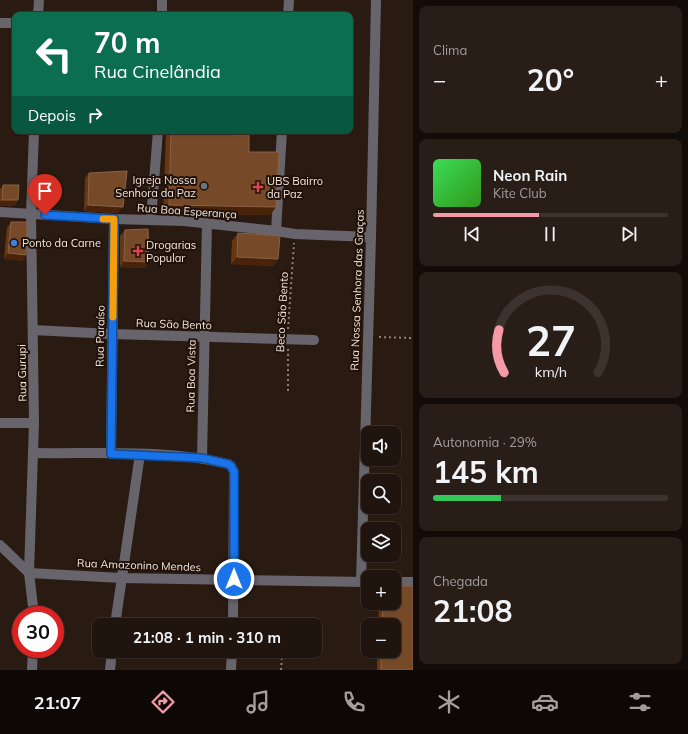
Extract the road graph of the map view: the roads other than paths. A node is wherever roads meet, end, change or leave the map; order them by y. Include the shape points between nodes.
1 (39, 0) edge
2 (162, 0) edge
3 (289, 0) edge
4 (376, 0) edge
5 (38, 12) edge
6 (162, 12) edge
7 (288, 12) edge
8 (0, 23) edge
9 (12, 23) edge
10 (34, 134) edge
11 (158, 134) edge
12 (282, 134) edge
13 (0, 212) edge
14 (31, 214) junction
15 (114, 219) junction
16 (151, 219) junction
17 (207, 223) junction
18 (276, 231) junction
19 (371, 237) junction
20 (33, 330) junction
21 (112, 334) junction
22 (204, 337) junction
23 (314, 340) dead end
24 (0, 423) edge
25 (34, 423) junction
26 (34, 453) junction
27 (111, 454) junction
28 (140, 454) junction
29 (202, 458) junction
30 (0, 545) edge
31 (365, 570) edge
32 (29, 573) junction
33 (121, 578) junction
34 (234, 579) junction
35 (361, 582) edge
36 (401, 582) edge
37 (413, 582) edge
38 (33, 606) edge
39 (116, 618) edge
40 (233, 618) edge
41 (33, 658) edge
42 (111, 658) edge
43 (232, 658) edge
44 (32, 670) edge
45 (110, 670) edge
46 (231, 670) edge

1 - 5 street
2 - 6 street
3 - 7 street
4 - 19 street, Rua Nossa Senhora das Graças
8 - 9 street
10 - 14 street, Rua Gurupi
11 - 16 street
12 - 18 street
13 - 14 street, Rua Boa Esperança
14 - 15 street, Rua Boa Esperança
14 - 20 street, Rua Gurupi
15 - 16 street, Rua Boa Esperança
15 - 21 street, Rua Paraíso
16 - 17 street, Rua Boa Esperança
17 - 18 street, Rua Boa Esperança
17 - 22 street, Rua Boa Vista
18 - 19 street, Rua Boa Esperança
19 - 31 street, Rua Nossa Senhora das Graças
20 - 21 street, Rua São Bento
20 - 25 street, Rua Gurupi
21 - 22 street, Rua São Bento
21 - 27 street, Rua Paraíso
22 - 23 street, Rua São Bento
22 - 29 street, Rua Boa Vista
24 - 25 street
25 - 26 street, Rua Gurupi
26 - 27 street
26 - 32 street, Rua Gurupi
27 - 28 street
28 - 29 street
28 - 33 street
29 - 34 street via 228,464 234,472
30 - 32 street
32 - 33 street, Rua Amazonino Mendes
32 - 38 street, Rua Gurupi
33 - 34 street, Rua Amazonino Mendes
33 - 39 street
34 - 35 street, Rua Amazonino Mendes
34 - 40 street
36 - 37 street
41 - 44 street
42 - 45 street
43 - 46 street

